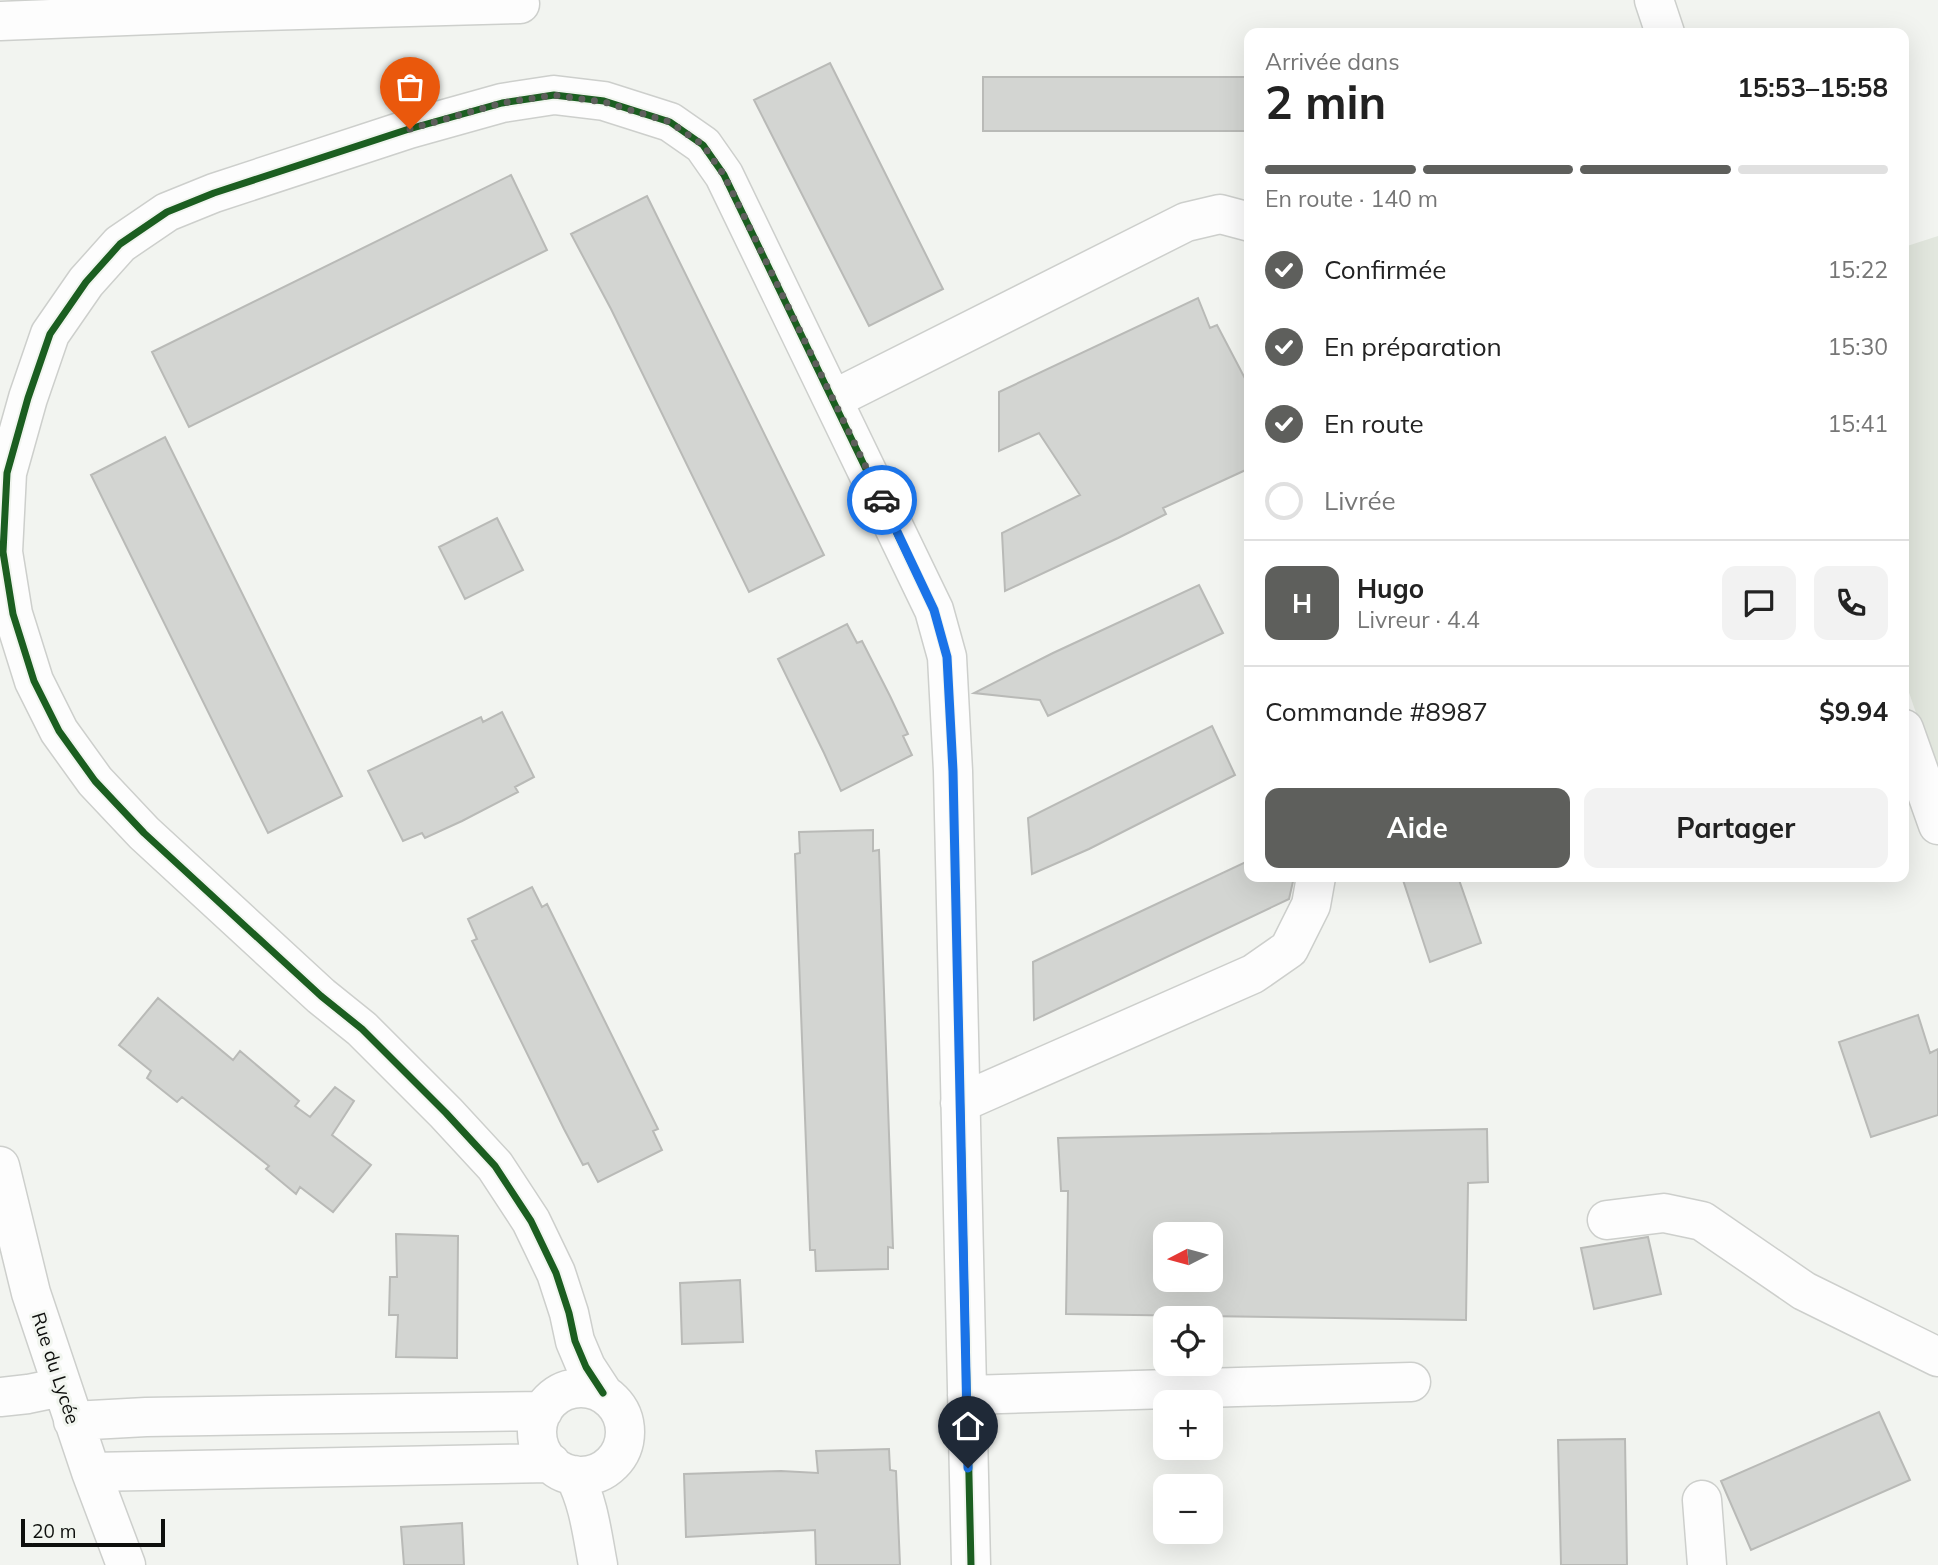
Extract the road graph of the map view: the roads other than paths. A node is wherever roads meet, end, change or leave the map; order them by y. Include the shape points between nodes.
1 (1654, 0) edge
2 (520, 5) dead end
3 (0, 22) edge
4 (1663, 28) edge
5 (1244, 220) edge
6 (834, 399) junction
7 (1909, 743) edge
8 (1938, 825) edge
9 (1315, 882) edge
10 (960, 1103) junction
11 (0, 1166) edge
12 (1607, 1220) dead end
13 (569, 1312) junction
14 (1938, 1357) edge
15 (1412, 1382) dead end
16 (603, 1393) junction
17 (967, 1395) junction
18 (0, 1397) edge
19 (68, 1404) junction
20 (549, 1404) junction
21 (577, 1469) junction
22 (91, 1472) junction
23 (1702, 1500) dead end
24 (595, 1547) edge
25 (126, 1565) edge
26 (971, 1565) edge
27 (1707, 1565) edge

1 - 4 street
2 - 3 street
5 - 6 street via 1220,214 1186,222
6 - 10 street via 934,610 947,657
6 - 13 street via 724,175 703,145 670,122 635,109 554,95 502,103 410,129 167,212 120,244 86,282 50,334 28,398 7,473 3,552 12,614 34,681 59,731 95,781 144,833 362,1029 495,1166 531,1221
7 - 8 street
9 - 10 street via 1311,905 1289,948 1253,974
10 - 17 street
11 - 19 street, Rue du Lycée via 31,1293
12 - 14 street via 1664,1213 1702,1221 1804,1291
13 - 16 street via 575,1341
13 - 20 street via 562,1367
15 - 17 street
16 - 20 street via 566,1390
16 - 21 street via 614,1401 625,1424 622,1449
17 - 26 street
18 - 19 street via 28,1394
19 - 20 street via 146,1417
19 - 22 street, Rue du Lycée
20 - 21 street via 538,1434 540,1446
21 - 22 street
21 - 24 street via 598,1486
22 - 25 street, Rue du Lycée
23 - 27 street

